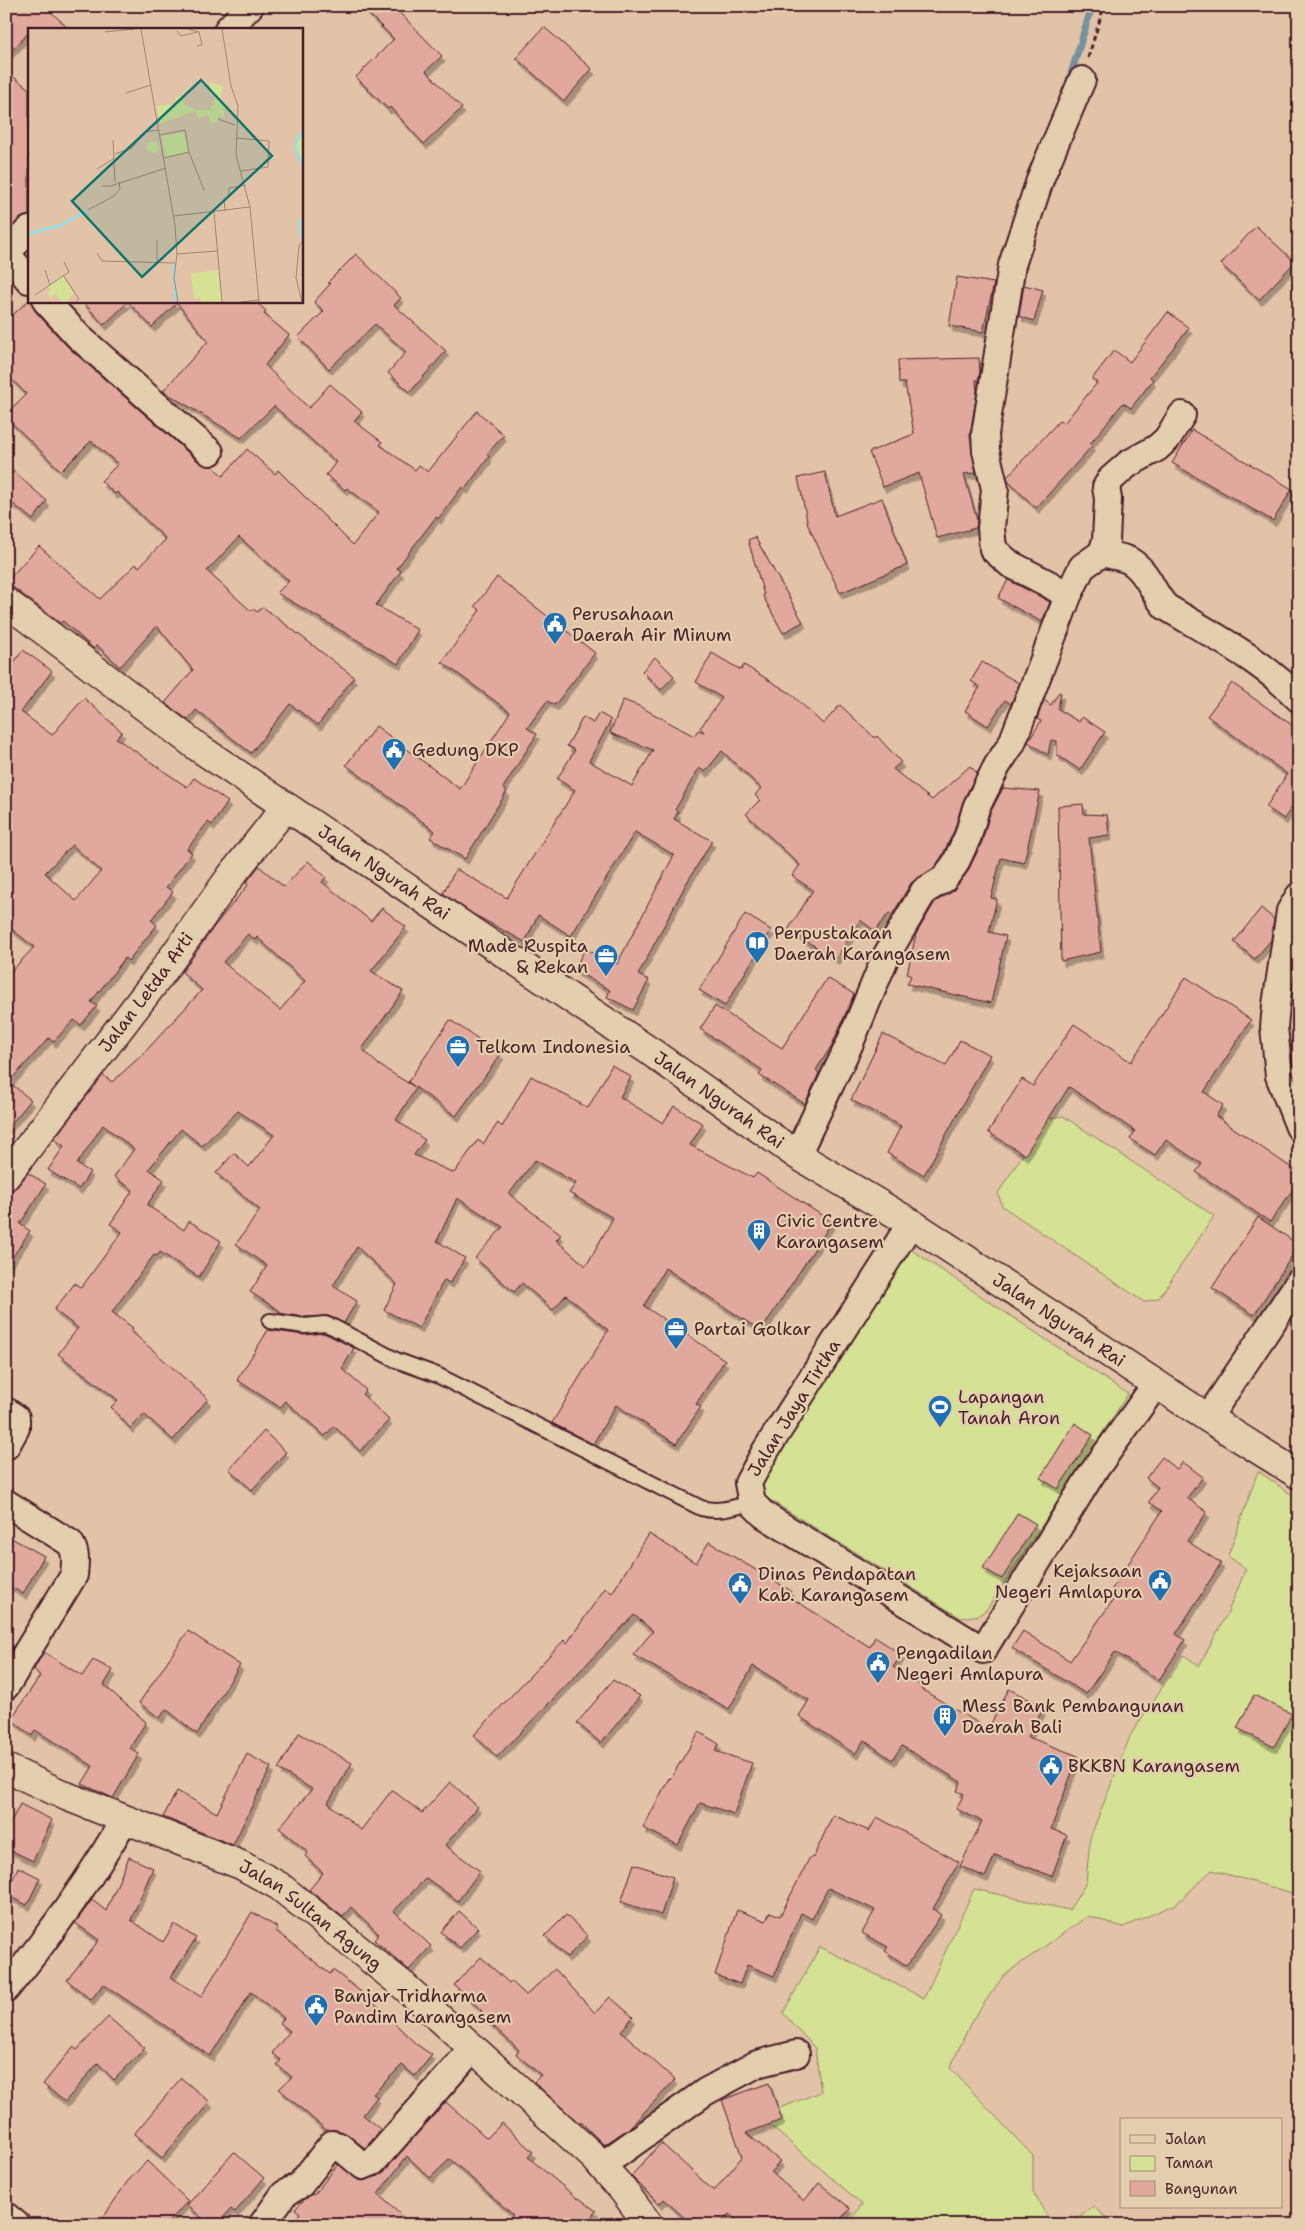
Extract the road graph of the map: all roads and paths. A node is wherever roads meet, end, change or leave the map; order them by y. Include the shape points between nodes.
1 (250, 6) edge
2 (1104, 6) edge
3 (229, 28) edge
4 (1082, 80) joint
5 (28, 231) edge
6 (6, 253) edge
7 (28, 279) edge
8 (47, 302) edge
9 (1182, 415) dead end
10 (210, 452) dead end
11 (1102, 553) junction
12 (1068, 596) junction
13 (6, 602) edge
14 (1299, 699) edge
15 (285, 808) junction
16 (1299, 896) edge
17 (1299, 1127) edge
18 (797, 1155) junction
19 (6, 1176) edge
20 (911, 1223) junction
21 (1299, 1282) edge
22 (270, 1321) dead end
23 (1156, 1384) junction
24 (6, 1411) edge
25 (1208, 1418) junction
26 (6, 1446) edge
27 (1299, 1475) edge
28 (752, 1502) junction
29 (6, 1503) edge
30 (6, 1686) edge
31 (6, 1768) edge
32 (124, 1820) junction
33 (6, 1990) edge
34 (473, 2048) junction
35 (796, 2054) dead end
36 (602, 2166) junction
37 (6, 2216) edge
38 (17, 2225) edge
39 (262, 2225) edge
40 (649, 2225) edge

1 - 3 street
2 - 4 path
4 - 12 street via 1041,177 1012,265 985,434 995,489 993,549 1010,564
5 - 6 street
6 - 7 street
8 - 10 street via 79,337
9 - 11 street via 1158,448 1128,464 1106,487 1106,540
11 - 12 street via 1082,567
11 - 14 street via 1132,562 1148,579 1157,598 1166,607 1252,659
12 - 18 street via 1012,743 976,808 955,864 944,879 924,891 886,956 850,1044
13 - 15 street, Jalan Ngurah Rai via 198,748
15 - 18 street, Jalan Ngurah Rai via 650,1052
15 - 19 street, Jalan Letda Arti
16 - 17 street via 1290,911 1274,1027 1279,1076
18 - 20 street, Jalan Ngurah Rai
20 - 23 street, Jalan Ngurah Rai
20 - 28 street, Jalan Jaya Tirtha via 766,1450 748,1483
21 - 25 street
22 - 28 lane via 333,1327 396,1360 437,1374 701,1508 723,1510
23 - 25 street, Jalan Ngurah Rai
23 - 28 street, Jalan Jaya Tirtha via 1091,1475 983,1650 764,1515
24 - 26 street via 16,1418 16,1428
25 - 27 street, Jalan Ngurah Rai
29 - 30 street via 70,1543 76,1559 74,1575
31 - 32 street, Jalan Sultan Agung
32 - 33 street via 70,1908
32 - 34 street, Jalan Sultan Agung via 240,1865 280,1886 404,1986
34 - 36 street, Jalan Sultan Agung
34 - 39 street via 373,2162 363,2166 332,2144 300,2185 284,2194
35 - 36 street via 757,2064 704,2092
36 - 40 street, Jalan Sultan Agung
37 - 38 street

